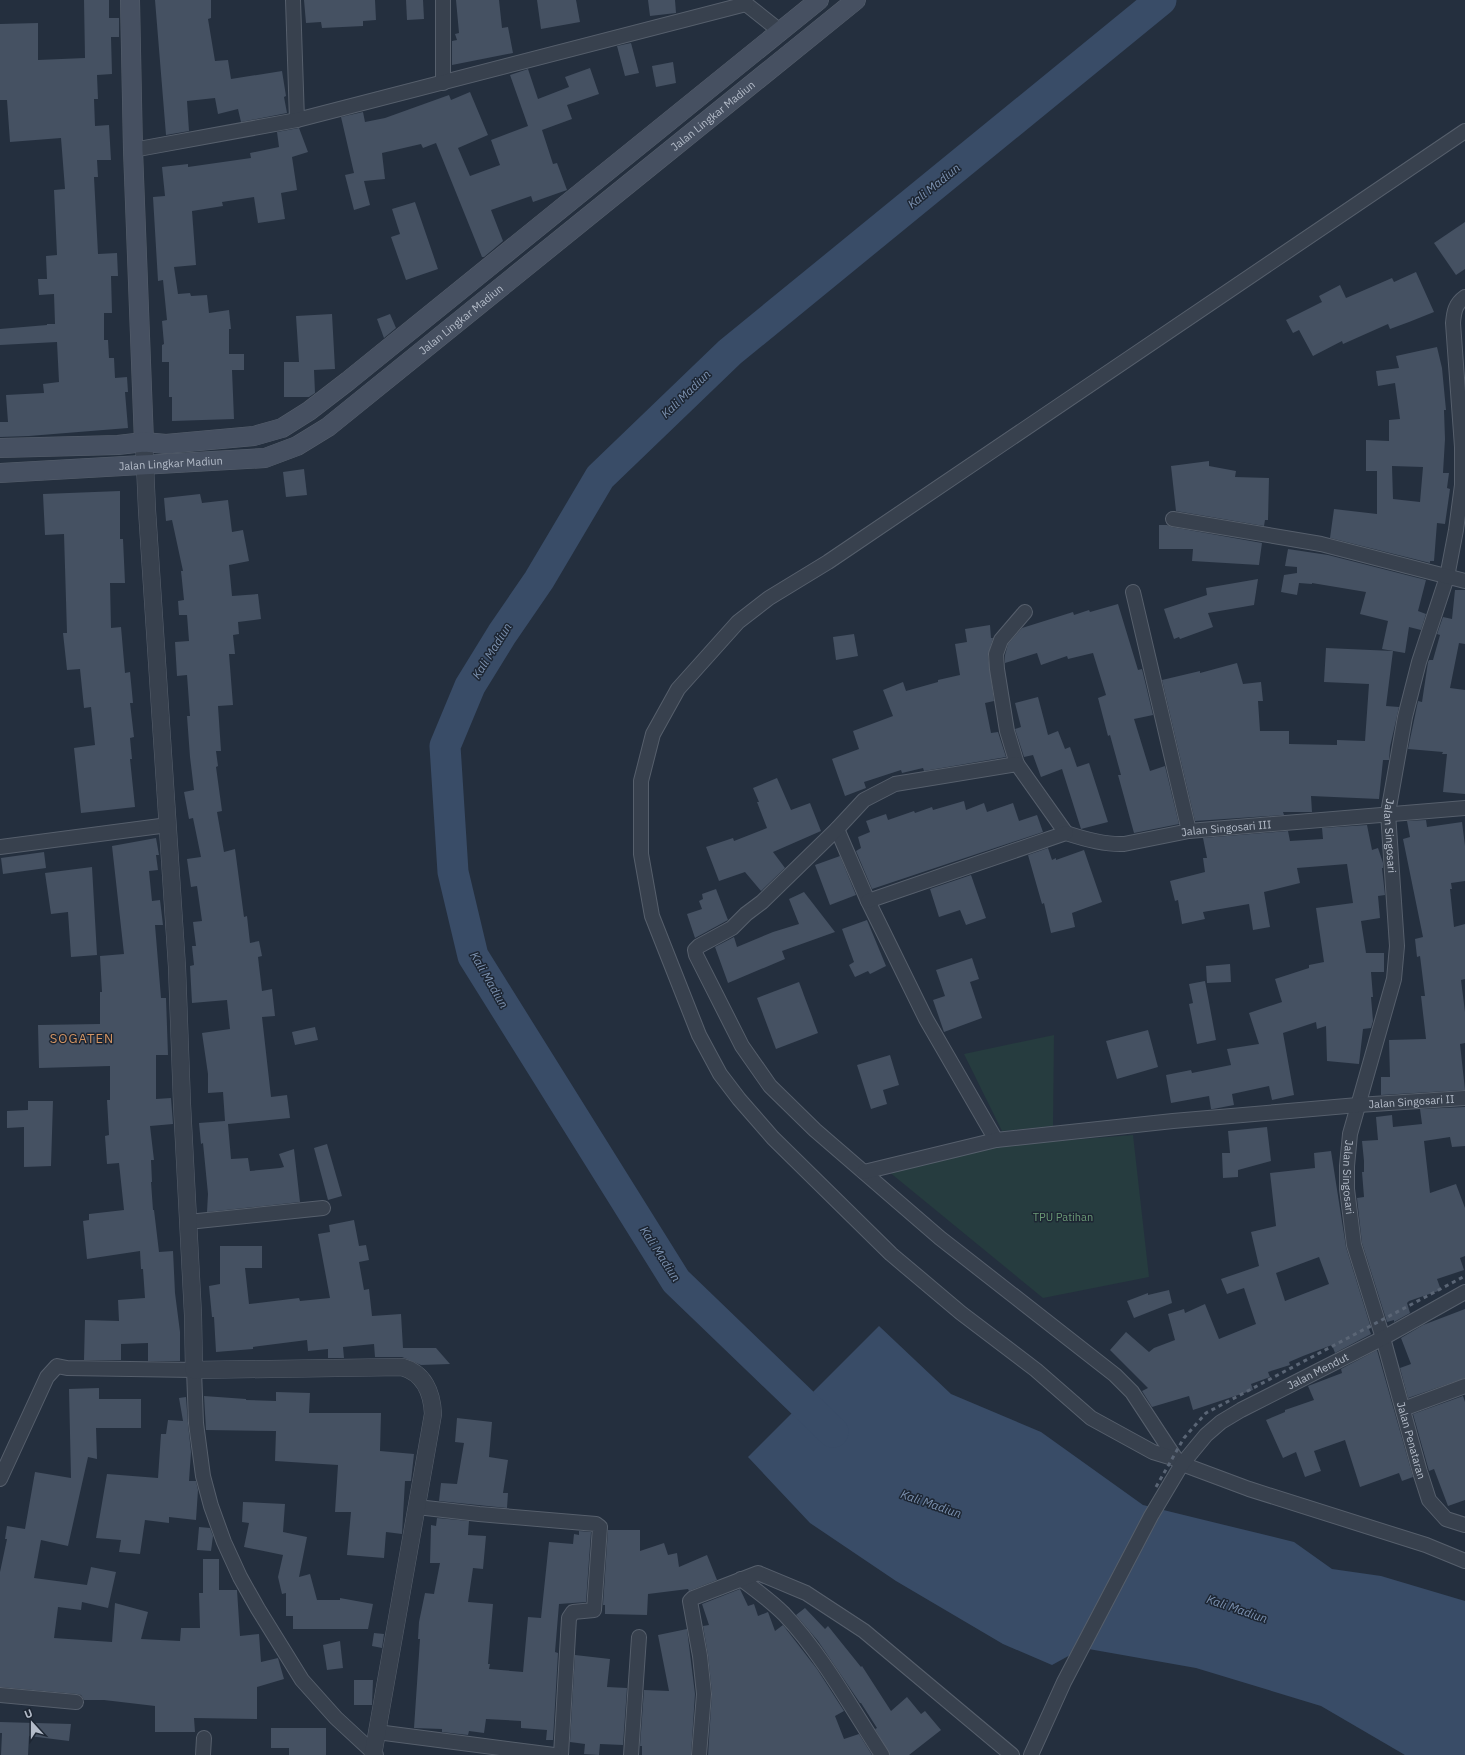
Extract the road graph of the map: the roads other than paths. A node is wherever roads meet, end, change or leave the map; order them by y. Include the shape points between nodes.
1 (130, 0) edge
2 (293, 0) edge
3 (443, 0) edge
4 (819, 0) edge
5 (852, 1) edge
6 (746, 2) edge
7 (780, 30) junction
8 (443, 83) junction
9 (297, 120) junction
10 (1465, 131) edge
11 (133, 150) junction
12 (1465, 297) edge
13 (144, 442) junction
14 (0, 448) edge
15 (144, 466) junction
16 (0, 473) edge
17 (1174, 519) dead end
18 (1447, 577) junction
19 (1465, 581) edge
20 (1133, 592) dead end
21 (1025, 612) dead end
22 (1017, 764) junction
23 (1465, 808) edge
24 (1388, 813) junction
25 (168, 825) junction
26 (837, 829) junction
27 (1189, 831) junction
28 (1066, 833) junction
29 (0, 847) edge
30 (868, 901) junction
31 (1465, 1098) edge
32 (1358, 1105) junction
33 (996, 1140) junction
34 (864, 1172) junction
35 (323, 1208) dead end
36 (188, 1222) junction
37 (1465, 1292) edge
38 (1383, 1338) junction
39 (194, 1370) junction
40 (1465, 1386) edge
41 (1403, 1409) junction
42 (1179, 1462) junction
43 (0, 1479) edge
44 (417, 1507) junction
45 (1465, 1525) edge
46 (1465, 1561) edge
47 (741, 1579) junction
48 (639, 1637) dead end
49 (0, 1695) edge
50 (76, 1702) dead end
51 (377, 1732) junction
52 (204, 1738) dead end
53 (374, 1754) edge
54 (203, 1755) edge
55 (554, 1755) edge
56 (560, 1755) edge
57 (631, 1755) edge
58 (699, 1755) edge
59 (882, 1755) edge
60 (1012, 1755) edge
61 (1031, 1755) edge

1 - 11 main road
2 - 9 street
3 - 8 street
4 - 7 main road, Jalan Lingkar Madiun
5 - 15 main road, Jalan Lingkar Madiun via 328,427 297,446 265,458
6 - 7 street
6 - 8 street
7 - 13 main road, Jalan Lingkar Madiun via 309,411 282,428 254,436 166,444
8 - 9 street
9 - 11 street
10 - 42 street via 828,562 769,598 738,622 678,689 653,734 641,782 640,854 652,916 699,1035 720,1074 739,1099 773,1138 891,1254 961,1313 1036,1370 1091,1418 1153,1452
11 - 13 main road
12 - 18 street, Jalan Singosari via 1454,309 1453,323 1462,447 1462,485
13 - 14 main road, Jalan Lingkar Madiun
13 - 15 street
15 - 16 main road, Jalan Lingkar Madiun
15 - 25 street
17 - 18 street via 1321,544
18 - 19 street
18 - 24 street, Jalan Singosari via 1419,662 1405,717
20 - 27 street
21 - 22 street via 1001,640 996,654 996,669 1007,731
22 - 26 street via 895,784 864,800
22 - 28 street
23 - 24 street, Jalan Singosari III
24 - 27 street, Jalan Singosari III
24 - 32 street, Jalan Singosari via 1397,946 1395,972
25 - 29 street
25 - 36 street
26 - 30 street
26 - 34 street via 732,928 695,950 712,990 742,1046 770,1086 814,1130
27 - 28 street, Jalan Singosari III via 1116,844
28 - 30 street
30 - 33 street via 926,1019
31 - 32 street, Jalan Singosari II
32 - 33 street, Jalan Singosari II
32 - 38 street, Jalan Singosari via 1350,1134 1347,1189 1354,1245
33 - 34 street, Jalan Singosari II
34 - 42 street via 940,1238 1115,1375 1132,1392
35 - 36 street
36 - 39 street
37 - 38 street, Jalan Mendut
38 - 41 street, Jalan Penataran
38 - 42 street, Jalan Mendut via 1221,1422
39 - 43 street via 56,1366 47,1378
39 - 44 street via 402,1367 410,1369 419,1375 430,1392 433,1414
39 - 53 street via 196,1429 203,1476 224,1542 240,1577 302,1680 336,1718
40 - 41 street
41 - 45 street, Jalan Penataran via 1429,1500 1446,1519
42 - 46 street via 1249,1489 1426,1545
42 - 61 street, Jalan Mendut via 1064,1682
44 - 51 street
44 - 56 street via 596,1524 600,1527 594,1610 573,1612 569,1618
47 - 58 street via 690,1600 704,1694
47 - 59 street via 783,1614 798,1631 831,1676
47 - 60 street via 760,1574 806,1593 845,1618
48 - 57 street
49 - 50 street
51 - 53 street
51 - 55 street
52 - 54 street

